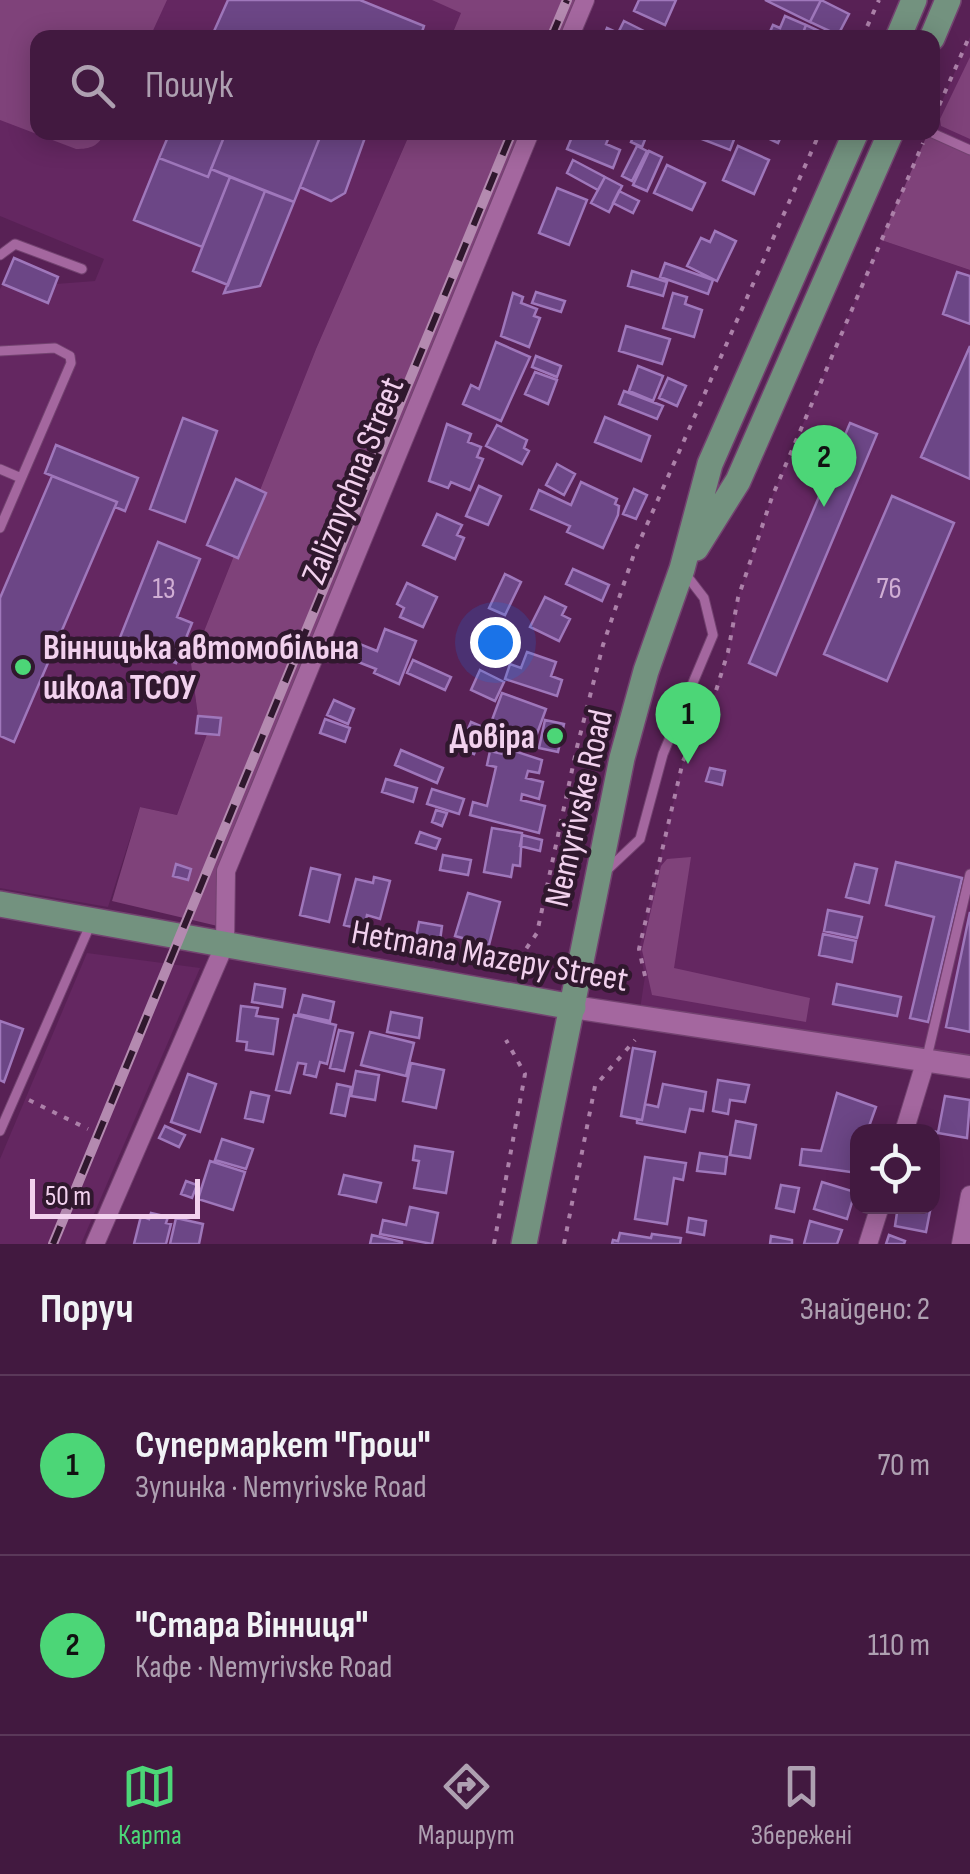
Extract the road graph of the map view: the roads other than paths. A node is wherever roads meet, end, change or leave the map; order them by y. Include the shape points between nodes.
1 (585, 0) edge
2 (914, 0) edge
3 (948, 0) edge
4 (572, 30) edge
5 (901, 30) edge
6 (935, 30) edge
7 (940, 137) edge
8 (527, 140) edge
9 (852, 140) edge
10 (888, 140) edge
11 (970, 150) edge
12 (0, 255) edge
13 (82, 269) dead end
14 (0, 351) edge
15 (0, 469) edge
16 (21, 478) junction
17 (0, 528) edge
18 (682, 570) junction
19 (970, 874) edge
20 (596, 879) junction
21 (0, 904) edge
22 (92, 920) junction
23 (225, 944) junction
24 (573, 1007) junction
25 (926, 1060) junction
26 (970, 1067) edge
27 (906, 1124) edge
28 (0, 1131) edge
29 (970, 1195) edge
30 (877, 1214) edge
31 (94, 1244) edge
32 (524, 1244) edge
33 (868, 1244) edge
34 (961, 1244) edge

1 - 4 street
2 - 5 main road
3 - 6 main road
7 - 11 lane
8 - 23 street, Zaliznychna Street via 226,871
9 - 18 main road, Nemyrivske Road via 710,464
10 - 18 main road, Nemyrivske Road via 738,481
12 - 13 lane via 15,244
14 - 16 lane via 55,348 70,356
15 - 16 lane
16 - 17 lane
18 - 20 main road, Nemyrivske Road via 646,671
18 - 20 lane via 704,598 713,635 662,754 640,839
19 - 25 lane
20 - 24 main road, Nemyrivske Road
21 - 22 main road, Hetmana Mazepy Street
22 - 23 main road, Hetmana Mazepy Street
22 - 28 lane
23 - 24 main road, Hetmana Mazepy Street
23 - 31 street, Zaliznychna Street
24 - 25 street, Hetmana Mazepy Street
24 - 32 main road, Nemyrivske Road
25 - 26 street, Hetmana Mazepy Street
25 - 27 street
29 - 34 street
30 - 33 street

